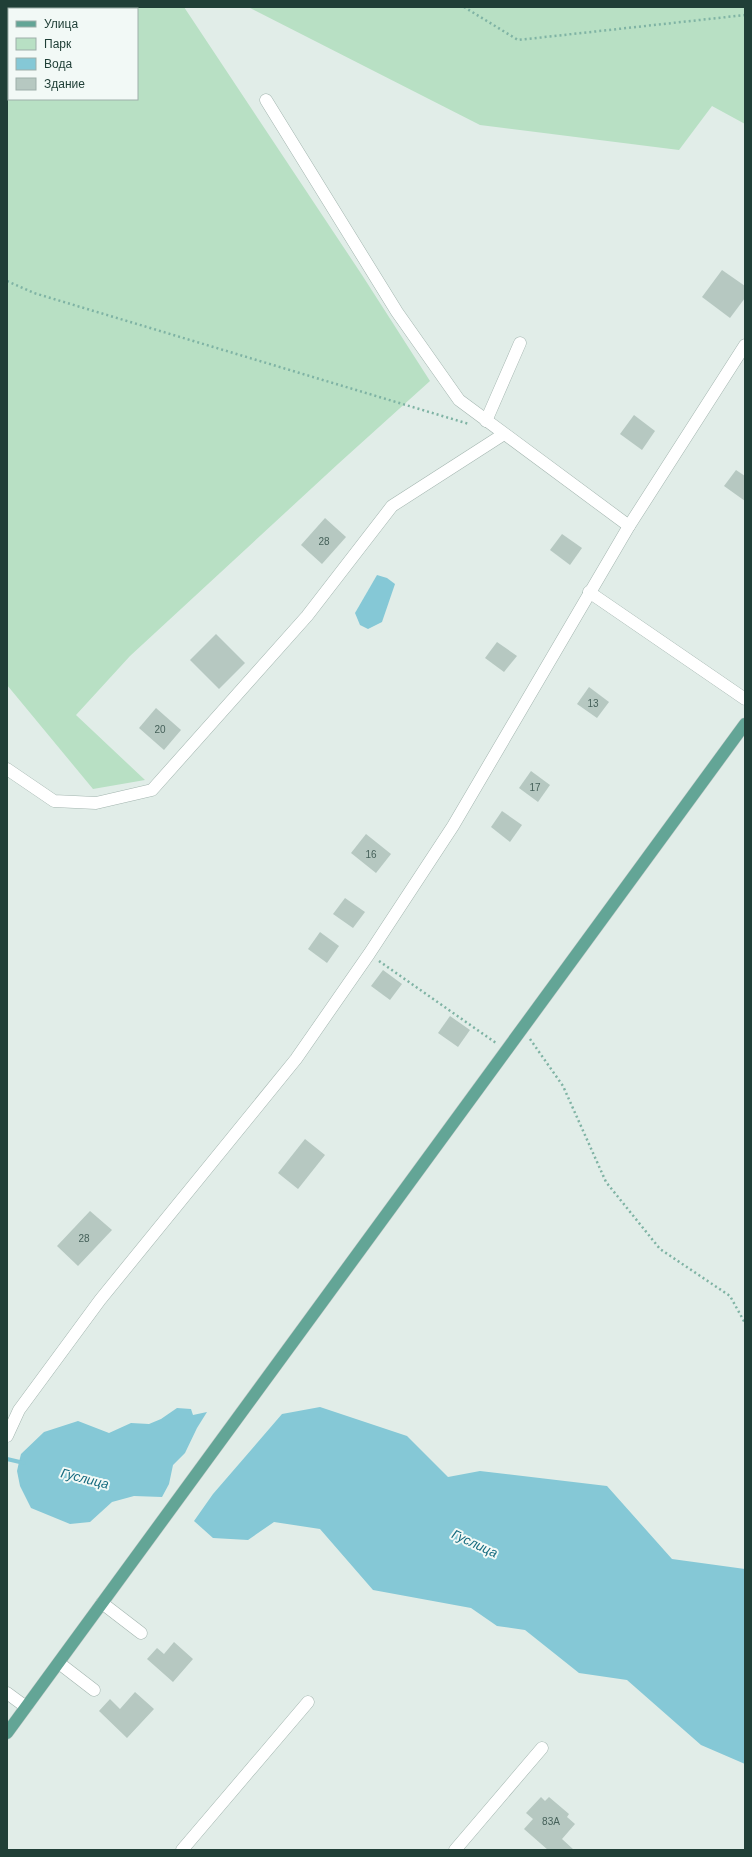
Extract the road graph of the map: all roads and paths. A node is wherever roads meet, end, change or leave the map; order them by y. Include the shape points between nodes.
1 (464, 7) edge
2 (745, 15) edge
3 (266, 100) dead end
4 (7, 281) edge
5 (520, 343) dead end
6 (745, 345) edge
7 (486, 421) junction
8 (473, 425) dead end
9 (504, 434) junction
10 (629, 526) junction
11 (589, 592) junction
12 (745, 699) edge
13 (745, 724) edge
14 (7, 769) edge
15 (369, 954) junction
16 (524, 1028) junction
17 (507, 1051) junction
18 (745, 1323) edge
19 (9, 1428) edge
20 (102, 1603) junction
21 (141, 1633) dead end
22 (59, 1663) junction
23 (94, 1690) dead end
24 (7, 1693) edge
25 (308, 1702) dead end
26 (26, 1707) junction
27 (7, 1733) edge
28 (542, 1748) dead end
29 (182, 1850) edge
30 (455, 1850) edge

1 - 2 path via 518,40
3 - 7 street via 397,312 459,400
4 - 8 path via 34,293
5 - 7 street
6 - 10 street
7 - 9 street
9 - 10 street
9 - 14 street via 392,506 307,616 152,790 96,803 54,801
10 - 11 street
11 - 12 street
11 - 15 street via 453,826
13 - 16 main road
15 - 17 path
15 - 19 street via 296,1059 100,1300 19,1410
16 - 17 main road
16 - 18 path via 564,1086 606,1182 660,1249 730,1296
17 - 20 main road
20 - 21 street
20 - 22 main road
22 - 23 street
22 - 26 main road
24 - 26 street
25 - 29 street
26 - 27 main road
28 - 30 street

